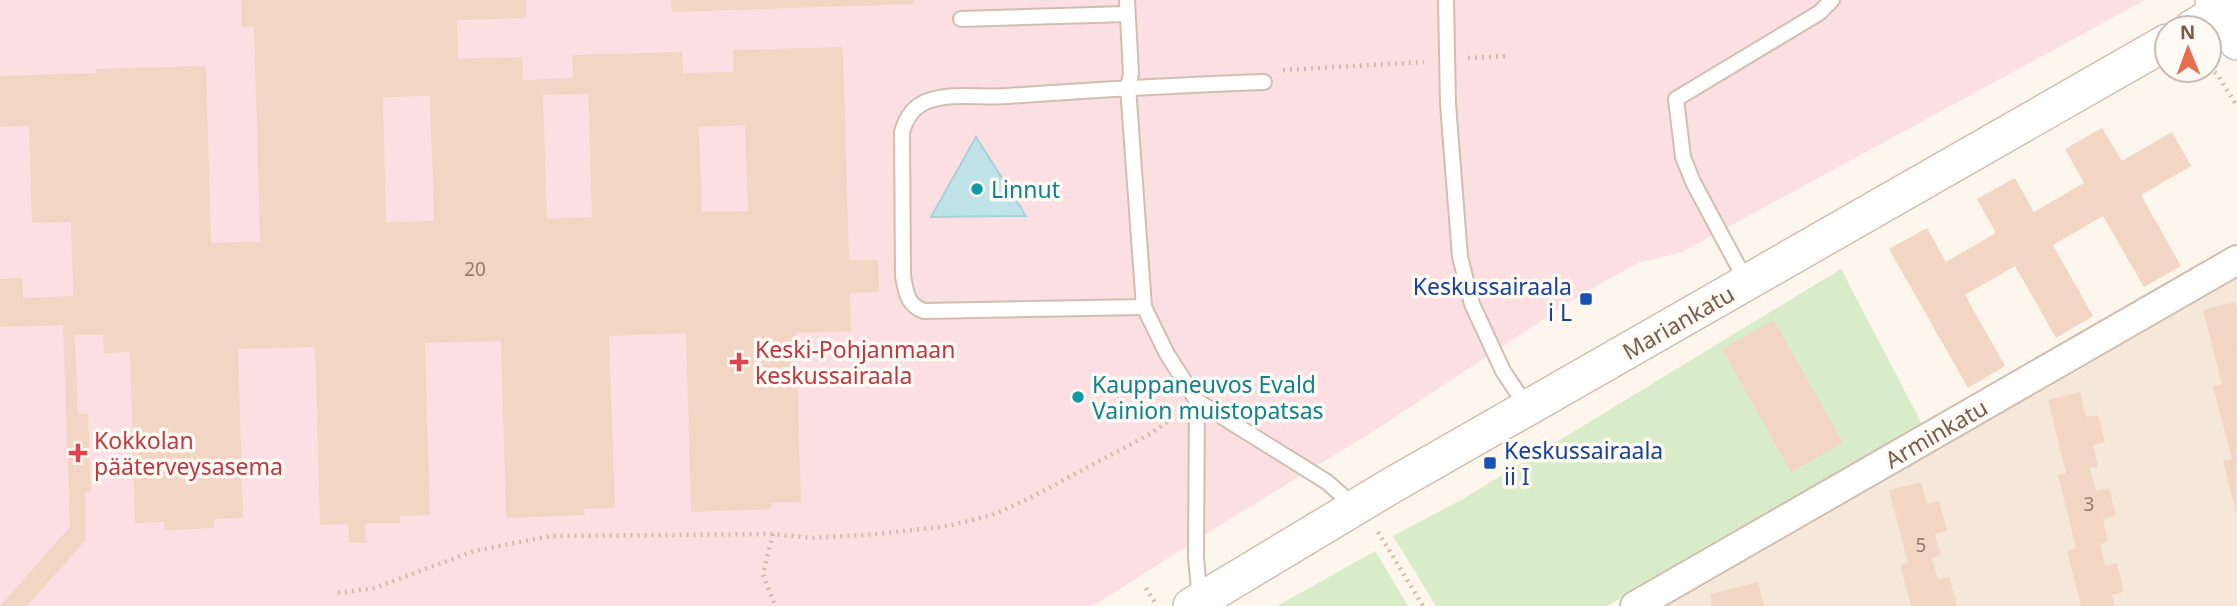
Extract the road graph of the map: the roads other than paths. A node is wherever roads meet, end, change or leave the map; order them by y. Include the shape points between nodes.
1 (1446, 0) edge
2 (1832, 0) edge
3 (1127, 7) edge
4 (2215, 10) edge
5 (961, 19) dead end
6 (2237, 42) edge
7 (2153, 50) edge
8 (1264, 82) dead end
9 (1128, 87) junction
10 (2237, 260) edge
11 (1747, 282) junction
12 (1144, 307) junction
13 (1197, 401) junction
14 (1528, 408) junction
15 (1367, 519) junction
16 (1195, 603) edge
17 (1635, 606) edge

1 - 14 lane via 1460,257 1472,304 1503,371
2 - 11 lane via 1819,13 1675,99 1683,157
3 - 5 lane
3 - 9 lane
4 - 6 street
7 - 11 street, Mariankatu
8 - 9 lane
9 - 12 lane
9 - 12 lane via 950,97 916,107 902,132 903,276 906,295 914,307 924,311
10 - 17 street, Arminkatu
11 - 14 street, Mariankatu
12 - 13 lane
13 - 15 lane via 1328,482
13 - 16 lane
14 - 15 street, Mariankatu
15 - 16 street, Mariankatu

